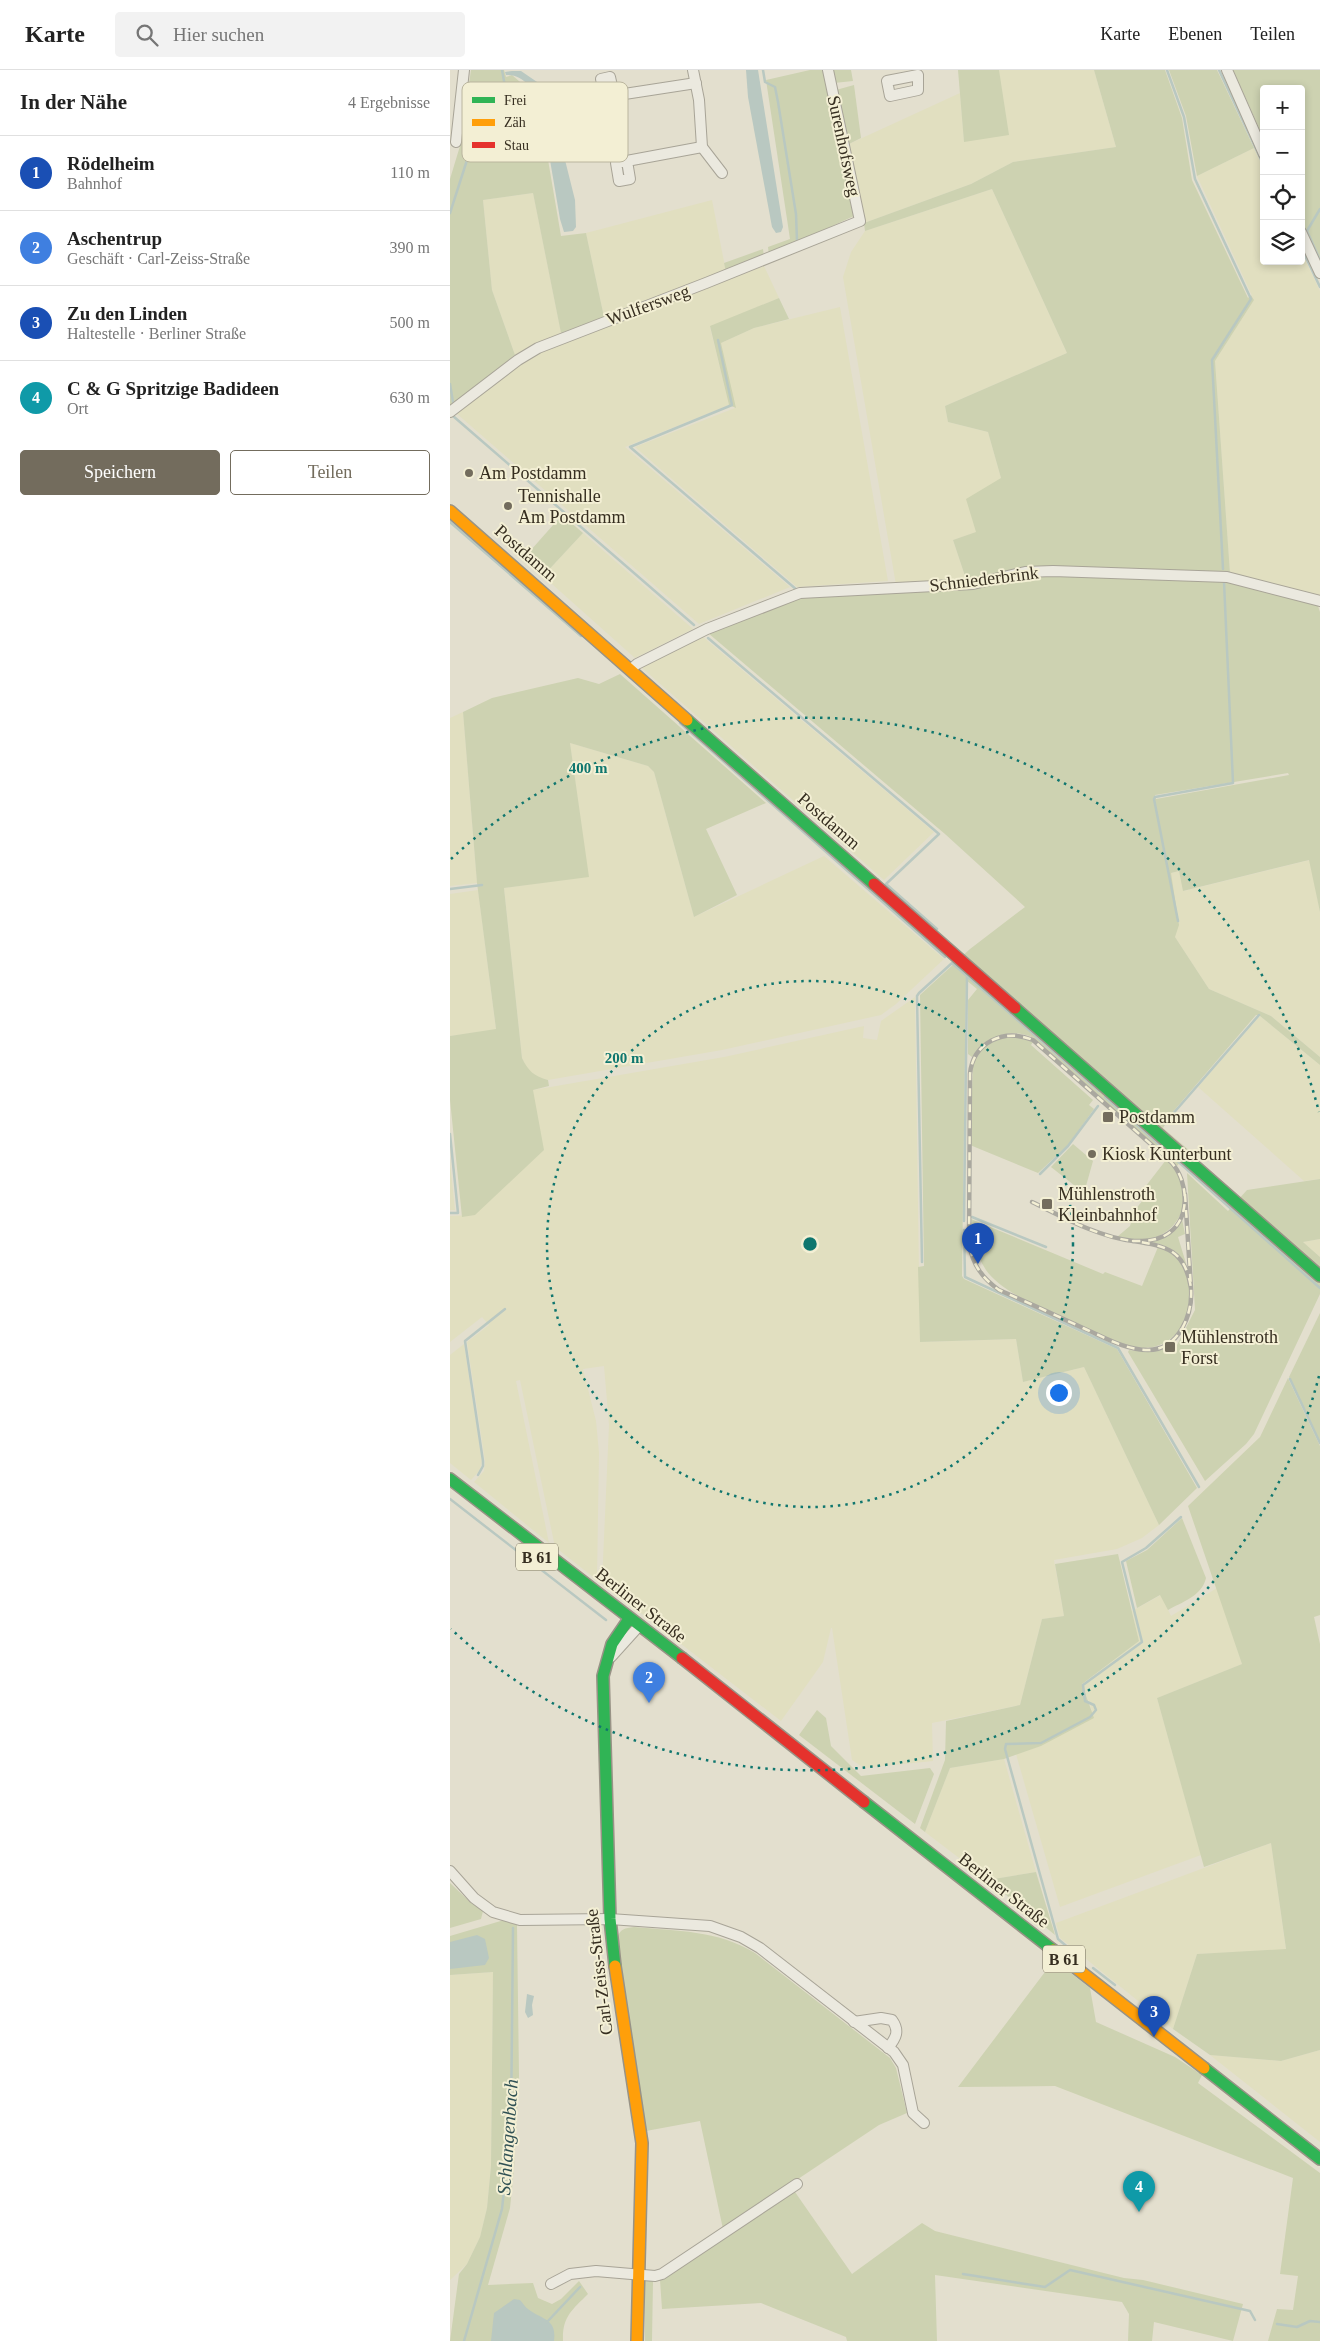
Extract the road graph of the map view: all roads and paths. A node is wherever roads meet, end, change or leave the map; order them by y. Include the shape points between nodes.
1 (693, 70) edge
2 (828, 70) edge
3 (1227, 70) edge
4 (696, 83) junction
5 (462, 88) edge
6 (628, 95) edge
7 (456, 142) dead end
8 (1260, 145) edge
9 (702, 147) junction
10 (628, 161) edge
11 (722, 172) dead end
12 (860, 221) joint
13 (1305, 241) edge
14 (1320, 273) edge
15 (450, 412) edge
16 (450, 511) edge
17 (1320, 601) edge
18 (631, 669) junction
19 (1320, 1276) edge
20 (450, 1479) edge
21 (450, 1489) edge
22 (632, 1626) junction
23 (450, 1872) edge
24 (610, 1919) junction
25 (854, 2022) junction
26 (888, 2048) junction
27 (924, 2123) dead end
28 (1320, 2159) edge
29 (796, 2184) dead end
30 (638, 2274) junction
31 (551, 2284) dead end
32 (637, 2341) edge

1 - 4 street
2 - 12 street, Surenhofsweg
3 - 8 street
4 - 6 street
4 - 9 street
5 - 7 street
9 - 10 street
9 - 11 street
12 - 15 street, Wulfersweg via 538,348
13 - 14 street
16 - 18 street, Postdamm
17 - 18 street, Schniederbrink via 1227,577 1052,571 1025,572 973,584 800,593 707,629
18 - 19 street, Postdamm
20 - 22 street, Berliner Straße / B 61
21 - 22 street, Berliner Straße / B 61
22 - 24 street, Carl-Zeiss-Straße via 612,1644 603,1685
22 - 28 street, Berliner Straße / B 61 via 798,1748
23 - 24 street via 474,1898 493,1912 520,1920
24 - 25 street via 710,1926 745,1938
24 - 30 street, Carl-Zeiss-Straße via 617,1989 642,2143
25 - 26 street
25 - 26 street via 881,2018 892,2020 896,2026 896,2037
26 - 27 street via 902,2066 914,2113
29 - 30 street via 662,2274
30 - 31 street via 570,2274
30 - 32 street, Carl-Zeiss-Straße

